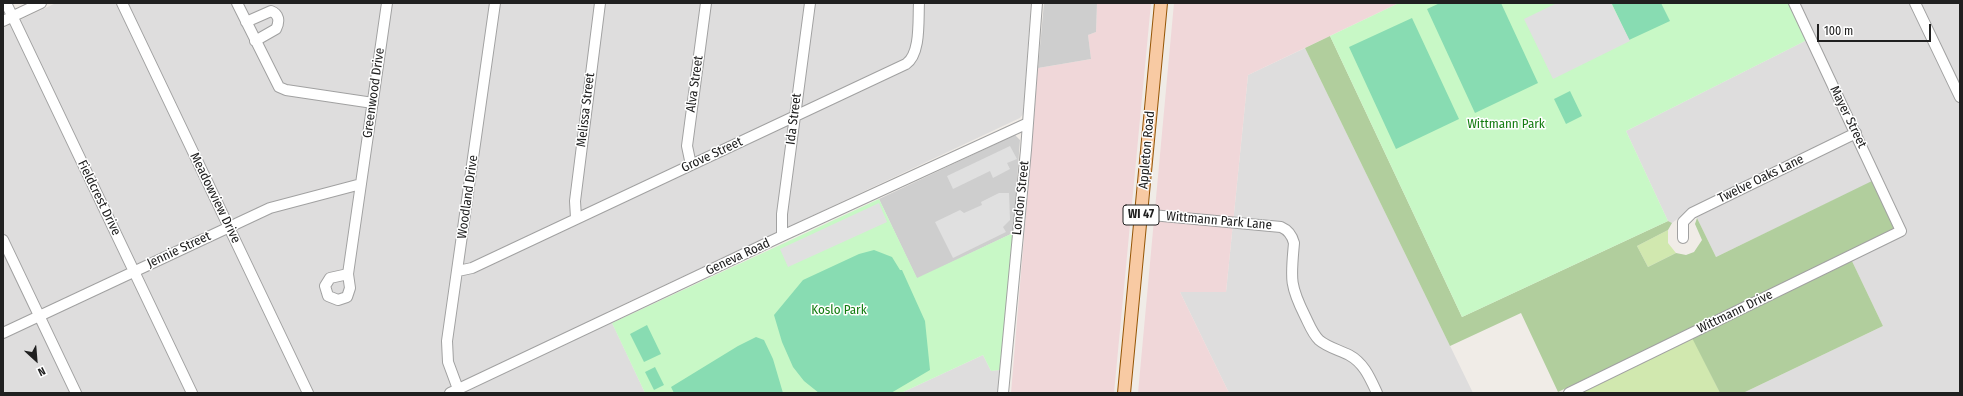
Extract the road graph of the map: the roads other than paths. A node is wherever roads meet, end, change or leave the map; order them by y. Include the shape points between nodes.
1 (6, 3) edge
2 (41, 3) edge
3 (122, 3) edge
4 (237, 3) edge
5 (387, 3) edge
6 (495, 3) edge
7 (600, 3) edge
8 (706, 3) edge
9 (810, 3) edge
10 (919, 3) edge
11 (1036, 3) edge
12 (1161, 3) edge
13 (1794, 3) edge
14 (1915, 3) edge
15 (13, 16) junction
16 (3, 21) edge
17 (246, 22) junction
18 (255, 41) junction
19 (1960, 97) edge
20 (372, 103) junction
21 (795, 115) junction
22 (1028, 123) junction
23 (1856, 133) junction
24 (690, 165) junction
25 (361, 184) junction
26 (1141, 214) junction
27 (576, 218) junction
28 (229, 227) junction
29 (1901, 231) joint
30 (782, 236) junction
31 (1683, 238) dead end
32 (3, 240) edge
33 (135, 271) junction
34 (458, 271) junction
35 (348, 274) dead end
36 (39, 315) junction
37 (3, 333) edge
38 (454, 391) edge
39 (76, 393) edge
40 (192, 393) edge
41 (308, 393) edge
42 (1003, 393) edge
43 (1124, 393) edge
44 (1377, 393) edge
45 (1569, 393) edge

1 - 15 street, Fieldcrest Drive
2 - 15 street
3 - 28 street, Meadowview Drive
4 - 17 street
5 - 20 street, Greenwood Drive
6 - 34 street, Woodland Drive
7 - 27 street, Melissa Street via 574,201
8 - 24 street, Alva Street via 687,146
9 - 21 street, Ida Street
10 - 21 street, Grove Street via 916,50 910,61
11 - 22 street, London Street
12 - 26 main road, Appleton Road / WI 47
13 - 23 street, Mayer Street
14 - 19 street
15 - 16 street
15 - 33 street, Fieldcrest Drive
17 - 18 street
17 - 18 street via 271,11 277,16 279,25 276,29
18 - 20 street via 277,86 282,89
20 - 25 street, Greenwood Drive
21 - 24 street, Grove Street
21 - 30 street, Ida Street via 782,214
22 - 30 street, Geneva Road
22 - 42 street, London Street
23 - 29 street, Mayer Street
23 - 31 street, Twelve Oaks Lane via 1692,213 1683,222
24 - 27 street, Grove Street
25 - 28 street, Jennie Street via 278,204
25 - 35 street, Greenwood Drive
26 - 43 main road, Appleton Road / WI 47
26 - 44 street, Wittmann Park Lane via 1286,229 1294,243 1292,288 1312,332 1327,345 1357,361 1369,376
27 - 34 street, Grove Street via 472,268
28 - 33 street, Jennie Street
28 - 41 street, Meadowview Drive
29 - 45 street, Wittmann Drive
30 - 38 street, Geneva Road
32 - 36 street
33 - 36 street, Jennie Street
33 - 40 street, Fieldcrest Drive
34 - 38 street, Woodland Drive via 447,348
36 - 37 street, Jennie Street
36 - 39 street

